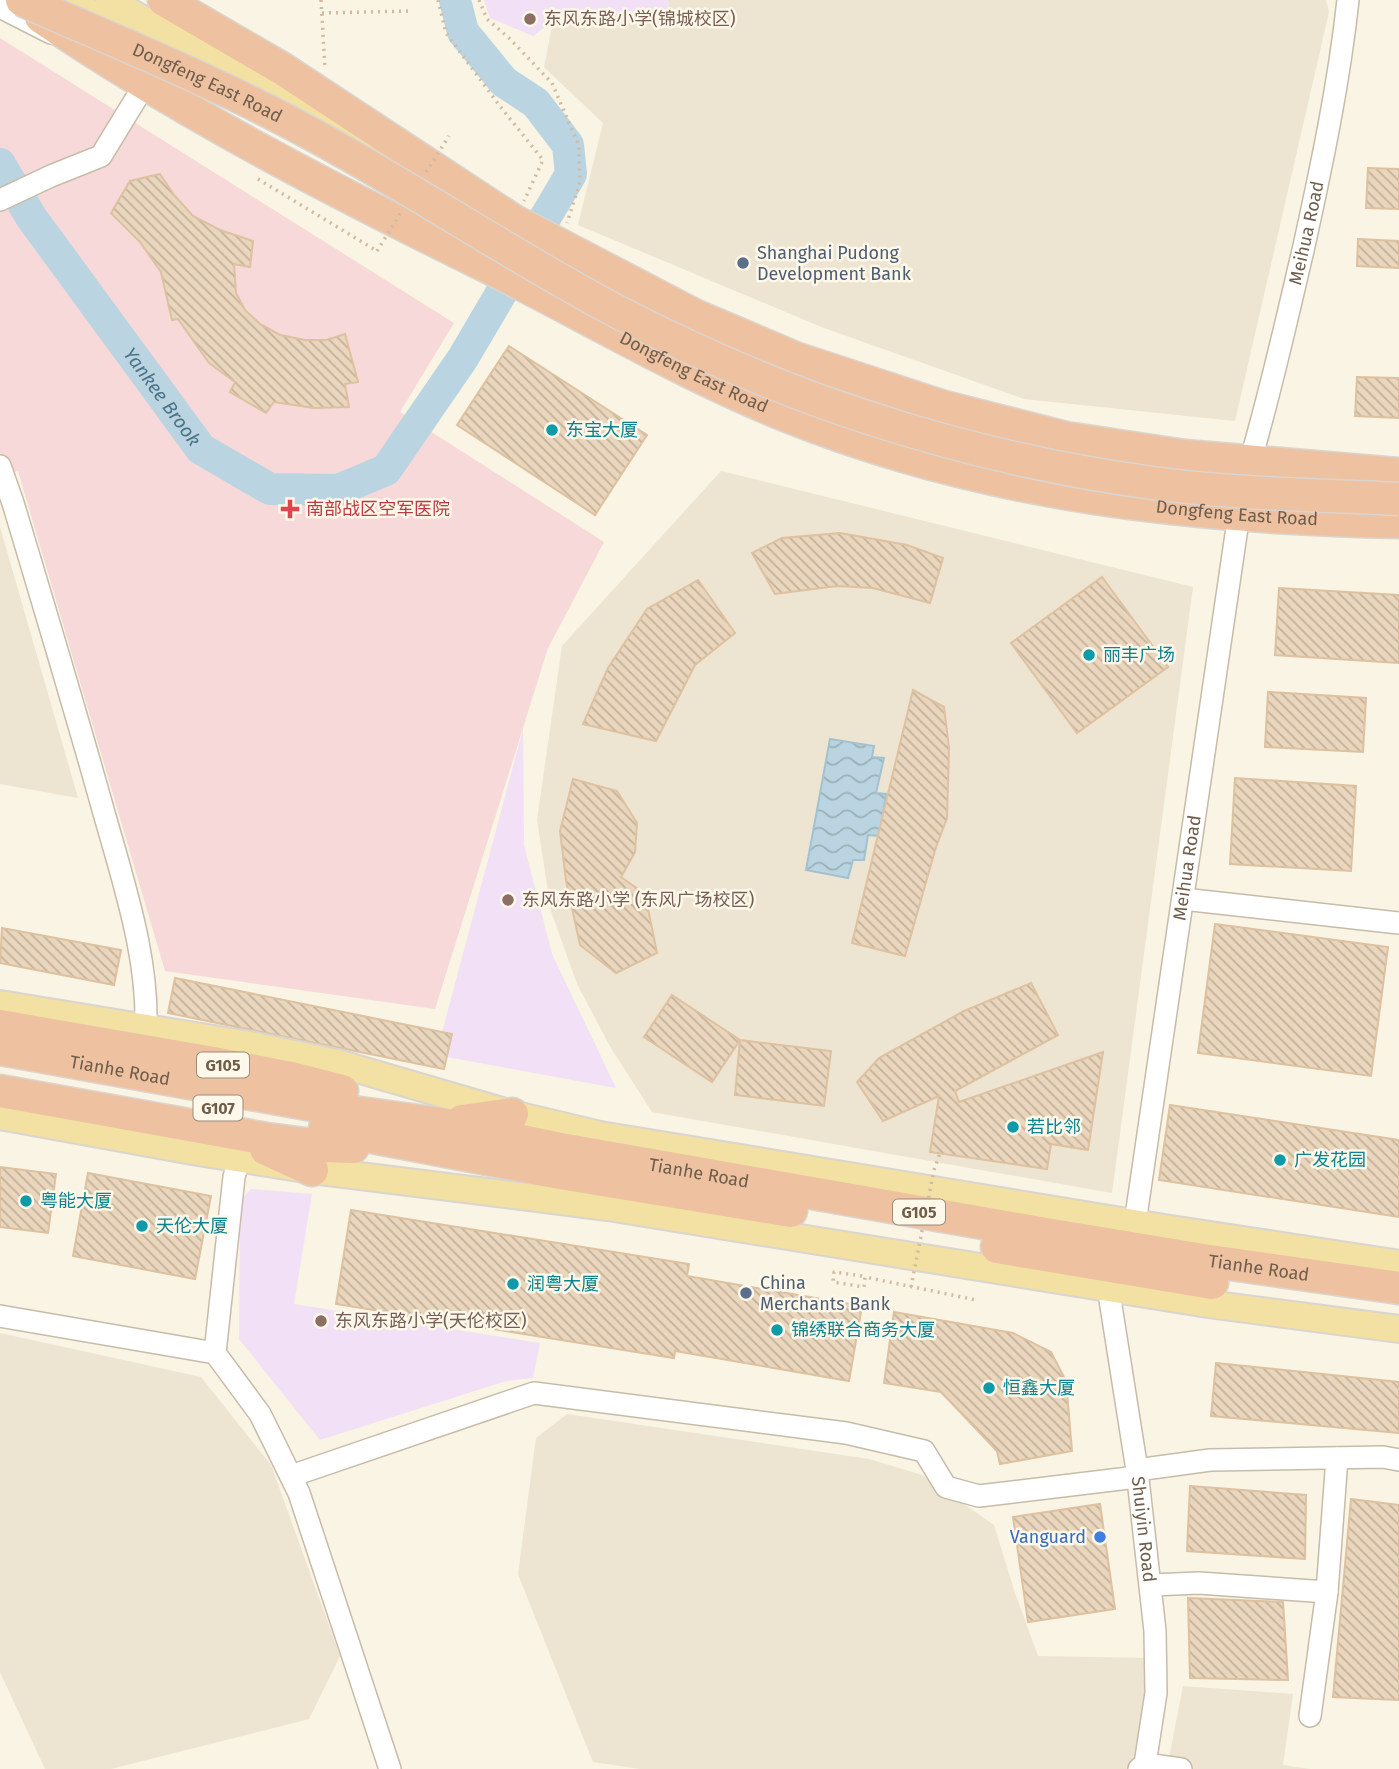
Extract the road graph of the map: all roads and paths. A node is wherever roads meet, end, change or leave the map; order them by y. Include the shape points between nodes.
1 (20, 0) edge
2 (68, 0) edge
3 (109, 0) edge
4 (164, 0) edge
5 (172, 0) edge
6 (321, 0) edge
7 (438, 0) edge
8 (479, 0) edge
9 (1348, 0) edge
10 (0, 7) edge
11 (412, 11) dead end
12 (322, 13) junction
13 (221, 33) junction
14 (109, 62) junction
15 (325, 70) dead end
16 (145, 84) junction
17 (0, 200) edge
18 (514, 221) junction
19 (559, 245) junction
20 (515, 279) junction
21 (1250, 462) junction
22 (0, 466) edge
23 (1399, 474) edge
24 (1399, 499) edge
25 (1239, 514) junction
26 (1399, 522) edge
27 (1183, 899) junction
28 (1399, 923) edge
29 (0, 1004) edge
30 (145, 1039) junction
31 (2, 1064) edge
32 (512, 1114) junction
33 (14, 1118) edge
34 (436, 1136) junction
35 (234, 1146) junction
36 (940, 1153) dead end
37 (312, 1170) joint
38 (716, 1199) junction
39 (1135, 1223) junction
40 (778, 1233) junction
41 (1066, 1260) junction
42 (1399, 1264) edge
43 (862, 1276) dead end
44 (911, 1287) junction
45 (1108, 1287) junction
46 (1399, 1288) edge
47 (976, 1300) dead end
48 (1399, 1308) edge
49 (0, 1315) edge
50 (1399, 1329) edge
51 (215, 1353) junction
52 (1337, 1458) junction
53 (1399, 1460) edge
54 (1137, 1474) junction
55 (291, 1476) junction
56 (1151, 1586) junction
57 (1328, 1592) junction
58 (1310, 1716) dead end
59 (1143, 1768) edge
60 (390, 1769) edge
61 (1181, 1769) edge

1 - 14 highway
1 - 24 highway, bridge via 255,104 613,309 715,359 817,400 947,441 1096,474 1255,493
2 - 20 main road, Dongfeng East Road via 350,166
3 - 18 main road, Dongfeng East Road via 301,111
4 - 13 highway
5 - 13 street
6 - 12 path
7 - 18 path via 446,33 543,160
8 - 19 path via 487,19 552,83 579,146 580,182
9 - 21 street, Meihua Road via 1321,165
10 - 14 street
11 - 12 path
12 - 15 path
13 - 18 highway via 326,96
14 - 16 highway
16 - 17 street via 102,156
16 - 20 highway via 270,156
18 - 19 highway, Dongfeng East Road
19 - 21 highway, Dongfeng East Road via 742,337 884,389 1066,438
20 - 25 highway, Dongfeng East Road via 709,382 856,441 1060,494
21 - 23 highway, Dongfeng East Road
22 - 30 street via 134,921
25 - 26 highway, Dongfeng East Road
25 - 27 street, Meihua Road
27 - 28 street
27 - 39 street, Meihua Road
29 - 30 main road
30 - 31 highway, G105
30 - 32 main road via 337,1063
30 - 34 highway, G105 via 333,1088
31 - 33 highway
31 - 34 highway, Tianhe Road / G107 via 266,1097
31 - 35 highway, G105
32 - 34 highway
32 - 39 main road via 611,1137
33 - 35 main road
34 - 35 highway, G105 via 321,1146
34 - 38 highway, Tianhe Road / G105
34 - 46 highway, Tianhe Road / G105 via 555,1148 1052,1235
35 - 37 highway
35 - 51 street
36 - 44 path, bridge
37 - 40 main road via 527,1195
38 - 40 highway
38 - 41 highway, Tianhe Road / G105
39 - 42 main road
40 - 45 main road
41 - 45 highway
41 - 48 highway, Tianhe Road / G105
43 - 44 path via 834,1272 833,1282 864,1287 865,1277
44 - 47 path
45 - 50 main road
45 - 54 street, Shuiyin Road
49 - 51 street
51 - 55 street via 260,1414
52 - 53 street
52 - 54 street via 1210,1460
52 - 57 street
54 - 55 street via 979,1496 946,1487 924,1451 846,1433 534,1393
54 - 56 street, Shuiyin Road
55 - 60 street
56 - 57 street via 1199,1583
56 - 59 street, Shuiyin Road via 1156,1693
57 - 58 street
59 - 61 street

